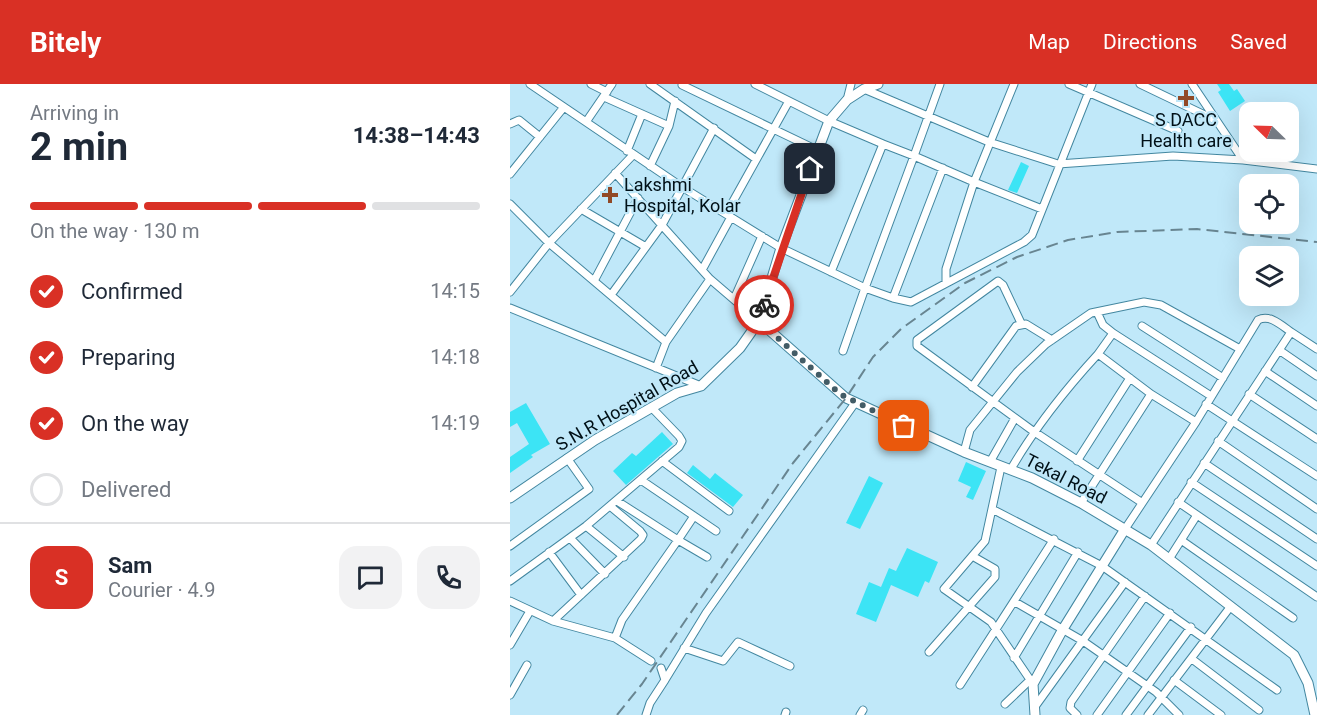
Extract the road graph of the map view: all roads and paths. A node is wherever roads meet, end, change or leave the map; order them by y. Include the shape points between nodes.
1 (530, 84) edge
2 (591, 84) edge
3 (612, 84) edge
4 (650, 84) edge
5 (755, 84) edge
6 (851, 84) edge
7 (878, 84) edge
8 (940, 84) edge
9 (1014, 84) edge
10 (1069, 84) edge
11 (1092, 84) edge
12 (1140, 84) edge
13 (1192, 84) edge
14 (682, 85) edge
15 (864, 89) junction
16 (1089, 92) junction
17 (605, 94) junction
18 (848, 100) junction
19 (789, 101) junction
20 (675, 102) junction
21 (564, 107) junction
22 (642, 114) junction
23 (928, 118) junction
24 (1214, 120) junction
25 (829, 121) junction
26 (586, 122) junction
27 (510, 124) edge
28 (669, 126) junction
29 (714, 128) junction
30 (774, 128) junction
31 (1178, 131) dead end
32 (540, 136) junction
33 (989, 142) junction
34 (883, 144) junction
35 (817, 150) junction
36 (630, 153) junction
37 (1239, 154) edge
38 (915, 156) junction
39 (756, 159) junction
40 (1239, 160) edge
41 (1259, 162) edge
42 (1058, 164) junction
43 (650, 166) junction
44 (943, 168) junction
45 (1317, 169) edge
46 (615, 173) junction
47 (510, 174) edge
48 (975, 182) junction
49 (682, 187) junction
50 (638, 198) junction
51 (510, 204) edge
52 (581, 209) junction
53 (1042, 209) junction
54 (728, 216) junction
55 (662, 225) junction
56 (620, 232) junction
57 (762, 236) junction
58 (549, 243) junction
59 (646, 247) junction
60 (781, 248) junction
61 (702, 270) junction
62 (831, 272) junction
63 (710, 279) junction
64 (594, 281) junction
65 (946, 283) junction
66 (865, 288) junction
67 (510, 292) edge
68 (611, 295) junction
69 (893, 298) junction
70 (734, 299) junction
71 (510, 308) edge
72 (1097, 312) junction
73 (759, 321) junction
74 (1021, 323) junction
75 (1142, 326) dead end
76 (1291, 332) junction
77 (1113, 333) junction
78 (1052, 340) junction
79 (666, 342) junction
80 (1240, 349) junction
81 (1317, 349) edge
82 (1279, 350) junction
83 (843, 351) dead end
84 (1098, 354) junction
85 (656, 368) junction
86 (1265, 370) junction
87 (1317, 376) edge
88 (1130, 378) junction
89 (1223, 378) junction
90 (701, 386) junction
91 (972, 387) junction
92 (1249, 393) junction
93 (1151, 394) junction
94 (1211, 396) junction
95 (991, 401) junction
96 (855, 403) junction
97 (1206, 404) junction
98 (1317, 406) edge
99 (652, 408) junction
100 (1015, 418) junction
101 (1231, 420) junction
102 (1196, 422) junction
103 (1033, 431) junction
104 (1317, 438) edge
105 (1218, 441) junction
106 (964, 452) junction
107 (567, 458) junction
108 (662, 461) junction
109 (1077, 461) junction
110 (990, 462) junction
111 (1204, 463) junction
112 (1006, 468) junction
113 (1097, 475) junction
114 (1317, 476) edge
115 (640, 480) junction
116 (1191, 482) junction
117 (510, 498) edge
118 (1142, 502) junction
119 (1178, 502) junction
120 (1081, 503) junction
121 (614, 504) junction
122 (992, 509) junction
123 (1317, 509) edge
124 (729, 511) dead end
125 (1197, 515) junction
126 (694, 516) junction
127 (586, 526) junction
128 (1125, 529) junction
129 (716, 531) dead end
130 (570, 538) junction
131 (1054, 539) junction
132 (1317, 539) edge
133 (678, 540) junction
134 (1181, 540) junction
135 (1151, 545) junction
136 (510, 546) edge
137 (549, 552) junction
138 (1078, 552) junction
139 (624, 557) junction
140 (707, 557) dead end
141 (974, 557) junction
142 (1169, 559) junction
143 (1102, 566) junction
144 (1317, 566) edge
145 (605, 574) junction
146 (510, 580) edge
147 (1125, 582) junction
148 (581, 595) junction
149 (1145, 596) junction
150 (1317, 597) edge
151 (510, 601) edge
152 (1015, 602) junction
153 (971, 606) junction
154 (1232, 606) junction
155 (531, 611) junction
156 (1170, 613) junction
157 (1040, 615) junction
158 (1293, 618) dead end
159 (553, 621) junction
160 (1191, 627) junction
161 (1063, 629) junction
162 (996, 631) junction
163 (615, 638) junction
164 (1208, 639) junction
165 (1083, 641) junction
166 (510, 645) edge
167 (684, 648) junction
168 (929, 652) dead end
169 (1104, 657) junction
170 (1014, 658) junction
171 (1192, 659) junction
172 (651, 661) dead end
173 (527, 665) dead end
174 (790, 666) dead end
175 (661, 668) dead end
176 (1126, 673) junction
177 (665, 680) junction
178 (1174, 680) junction
179 (1313, 682) edge
180 (1031, 683) junction
181 (960, 686) dead end
182 (1148, 686) junction
183 (1277, 690) dead end
184 (510, 695) edge
185 (1162, 698) junction
186 (1005, 704) dead end
187 (1259, 710) dead end
188 (1035, 711) edge
189 (1130, 714) edge
190 (644, 715) edge
191 (1077, 715) edge
192 (1097, 715) edge
193 (1149, 715) edge
194 (1179, 715) edge
195 (1221, 715) edge
196 (1315, 715) edge

1 - 21 street
2 - 17 street
3 - 17 street
4 - 20 street
5 - 19 street
6 - 18 street
7 - 15 main road, S.N.R Hospital Road
8 - 23 street
9 - 33 street
10 - 16 street
11 - 16 street
12 - 24 street
13 - 24 street
14 - 30 street
15 - 18 main road, S.N.R Hospital Road
15 - 23 street
16 - 31 street
16 - 42 street
17 - 22 street
17 - 26 street
18 - 25 main road, S.N.R Hospital Road
19 - 25 street
19 - 30 street
20 - 28 street
20 - 29 street
21 - 26 street
21 - 32 street
22 - 28 street
22 - 36 street
23 - 33 street
23 - 38 street
24 - 37 street
25 - 34 street
25 - 35 main road, S.N.R Hospital Road
26 - 36 street
27 - 32 street via 519,120
28 - 43 street
29 - 39 street
29 - 49 street
30 - 35 street
30 - 39 street
32 - 47 street
33 - 42 street
33 - 48 street
34 - 38 street
34 - 62 street
35 - 60 main road, S.N.R Hospital Road
36 - 43 street
36 - 46 street
38 - 44 street
38 - 66 street
39 - 54 street
40 - 42 street via 1173,156
41 - 45 street
42 - 53 street
43 - 49 street
44 - 48 street
44 - 69 street
46 - 50 street
46 - 52 street
48 - 53 street
48 - 65 street via 946,269
49 - 54 street
49 - 55 street
50 - 55 street
50 - 56 street
51 - 58 street
52 - 56 street
52 - 58 street
53 - 65 street via 1037,225 1024,242
54 - 57 street
54 - 61 street
55 - 59 street
55 - 61 street
56 - 59 street
56 - 64 street
57 - 60 street
57 - 70 street
58 - 64 street
58 - 67 street
59 - 68 street
60 - 62 street
60 - 73 main road, S.N.R Hospital Road
61 - 63 street
62 - 66 street
63 - 70 street
63 - 79 street
64 - 68 street
65 - 69 street via 910,302
66 - 69 street
66 - 83 street
68 - 79 street
70 - 73 street
71 - 85 street
72 - 77 street via 1103,325
72 - 78 street
72 - 80 street via 1144,302 1161,305
73 - 90 main road, S.N.R Hospital Road via 740,348
73 - 96 main road, Tekal Road
74 - 78 street
74 - 91 street
74 - 91 street via 998,282 917,340 921,351
75 - 89 street
76 - 80 street via 1264,317
76 - 81 street
76 - 82 street
77 - 84 street
77 - 94 street
78 - 95 street
79 - 85 street
80 - 89 street
82 - 86 street
82 - 87 street
84 - 88 street
84 - 103 street
85 - 90 street
86 - 92 street
86 - 98 street
88 - 93 street
88 - 109 street
89 - 94 street
90 - 99 main road, S.N.R Hospital Road via 677,393
91 - 95 street
92 - 101 street
92 - 104 street
93 - 102 street
93 - 113 street
94 - 97 street
95 - 100 street
95 - 106 street via 970,430
96 - 106 main road, Tekal Road
96 - 167 street
97 - 101 street
97 - 102 street
99 - 107 main road, S.N.R Hospital Road
99 - 108 street via 682,441
100 - 103 street
100 - 110 street
101 - 105 street
101 - 114 street
102 - 118 street
103 - 109 street
103 - 112 street
105 - 111 street
105 - 123 street
106 - 110 main road, Tekal Road
107 - 117 main road, S.N.R Hospital Road
107 - 136 street via 589,489
108 - 115 street
108 - 124 street
109 - 113 street
110 - 112 main road, Tekal Road
111 - 116 street
111 - 132 street
112 - 120 main road, Tekal Road
112 - 122 street
113 - 118 street
113 - 120 street
115 - 121 street
115 - 126 street
116 - 119 street
116 - 144 street
118 - 128 street
119 - 125 street
119 - 135 street
120 - 128 main road, Tekal Road
121 - 127 street
121 - 133 street
121 - 139 street via 643,535
122 - 131 street
122 - 141 street via 985,541
125 - 134 street
125 - 150 street
126 - 129 street
126 - 133 street
127 - 130 street
127 - 139 street
128 - 135 main road, Tekal Road
128 - 143 main road
130 - 137 street
130 - 145 street
131 - 138 street
131 - 152 street
133 - 140 street
133 - 163 street via 622,620
134 - 142 street
134 - 158 street
135 - 142 main road, Tekal Road
137 - 146 street
137 - 148 street
138 - 143 street
138 - 157 street
139 - 145 street
141 - 153 street via 996,573
141 - 153 street via 944,589
142 - 154 main road, Tekal Road
143 - 147 street
143 - 161 main road
145 - 148 street
147 - 149 street
147 - 165 street
148 - 159 street
149 - 156 street
149 - 169 street
151 - 155 street
152 - 157 street
152 - 162 street
153 - 162 street
153 - 168 street
154 - 164 street
154 - 179 main road, Tekal Road via 1294,655
155 - 159 street
155 - 166 street
156 - 160 street
156 - 176 street
157 - 161 street
157 - 170 street
159 - 163 street
160 - 164 street
160 - 182 street
161 - 165 street
161 - 180 main road
162 - 170 street
162 - 181 street
163 - 172 street
164 - 171 street
164 - 183 street
165 - 169 street
165 - 188 street
167 - 174 street via 723,661 738,642
167 - 177 street
169 - 176 street
169 - 191 street via 1071,702 1070,708
170 - 180 street
171 - 178 street
171 - 187 street
173 - 184 street
175 - 177 street
176 - 182 street
176 - 192 street
177 - 190 street
178 - 185 street
178 - 195 street
179 - 196 main road, Tekal Road
180 - 186 street
180 - 188 main road
182 - 185 street
182 - 189 street
185 - 193 street
185 - 194 street

